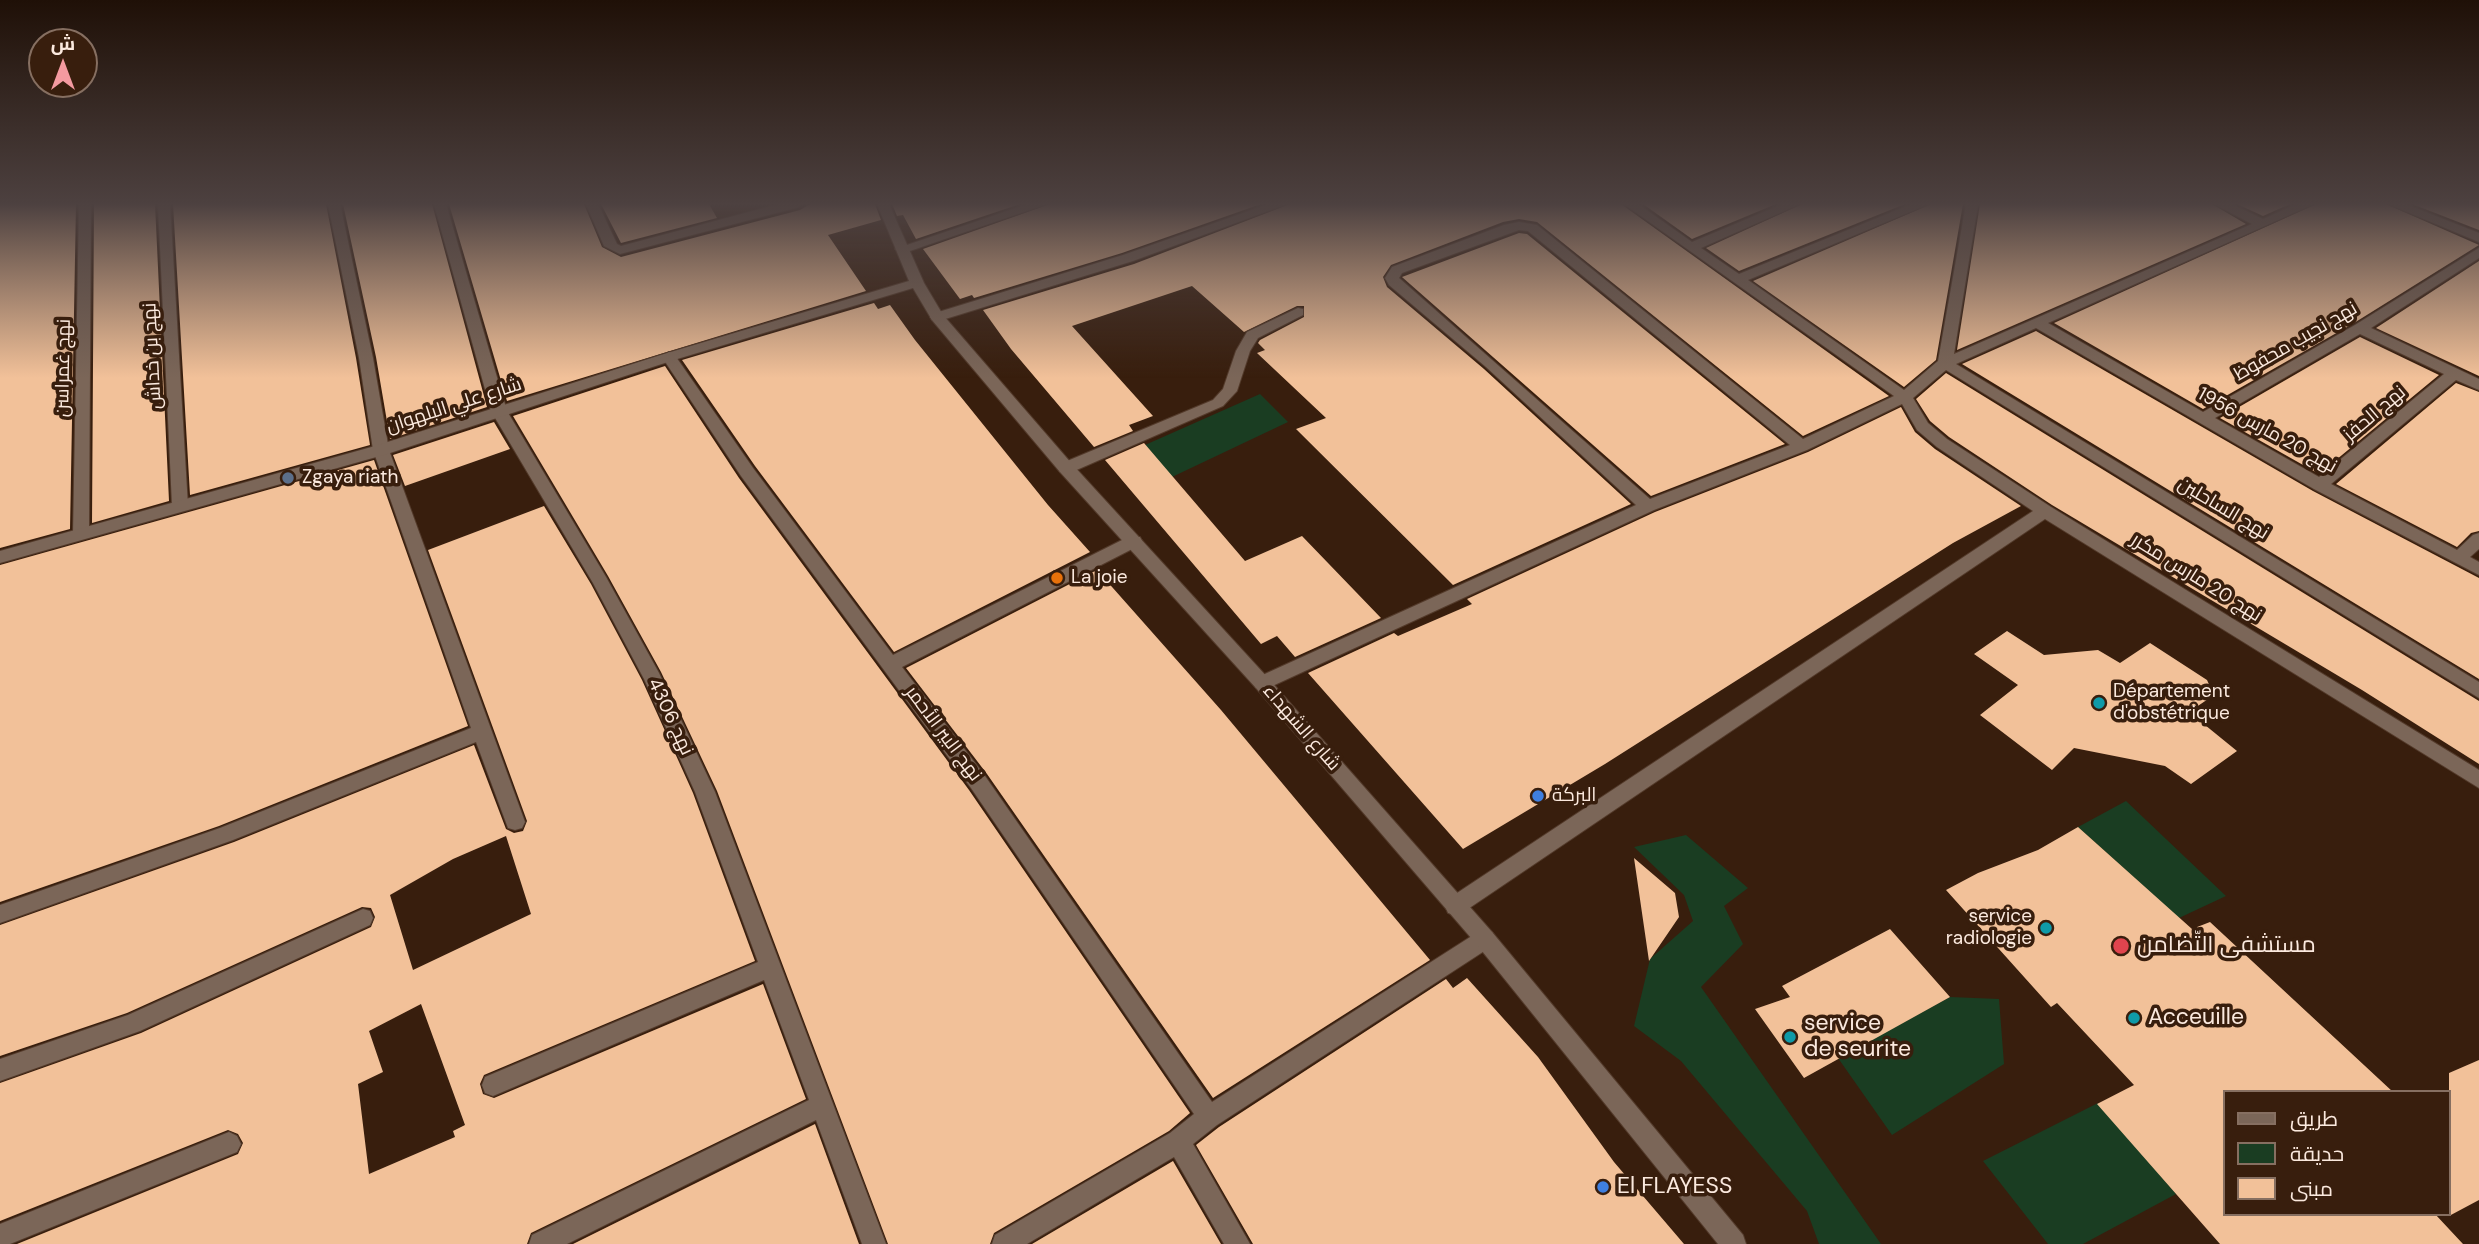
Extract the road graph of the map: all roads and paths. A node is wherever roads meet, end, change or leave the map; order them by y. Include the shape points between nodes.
1 (84, 262) edge
2 (167, 262) edge
3 (346, 262) edge
4 (457, 262) edge
5 (908, 262) edge
6 (1115, 262) edge
7 (1418, 262) edge
8 (1574, 262) edge
9 (1715, 262) edge
10 (1781, 262) edge
11 (1962, 262) edge
12 (2178, 262) edge
13 (2463, 262) edge
14 (1739, 279) junction
15 (917, 283) junction
16 (1298, 312) dead end
17 (937, 317) junction
18 (2037, 323) junction
19 (2360, 328) junction
20 (669, 357) junction
21 (1945, 363) junction
22 (2454, 374) junction
23 (2479, 385) edge
24 (1905, 397) junction
25 (499, 411) junction
26 (2202, 419) junction
27 (1802, 446) junction
28 (381, 450) junction
29 (1066, 468) junction
30 (2320, 485) junction
31 (180, 506) junction
32 (1648, 506) junction
33 (2045, 511) junction
34 (81, 533) junction
35 (2479, 539) edge
36 (1134, 541) junction
37 (0, 558) edge
38 (2459, 558) junction
39 (2479, 569) edge
40 (891, 664) junction
41 (1262, 683) junction
42 (2479, 691) edge
43 (482, 732) junction
44 (2479, 780) edge
45 (515, 821) dead end
46 (1455, 906) junction
47 (0, 914) edge
48 (363, 918) dead end
49 (1485, 939) junction
50 (770, 967) junction
51 (0, 1070) edge
52 (493, 1085) dead end
53 (822, 1105) junction
54 (1209, 1117) junction
55 (1178, 1141) junction
56 (229, 1144) dead end
57 (0, 1236) edge
58 (541, 1244) edge
59 (874, 1244) edge
60 (1004, 1244) edge
61 (1238, 1244) edge
62 (1734, 1244) edge

1 - 34 street, نهج غمراسن
2 - 31 street, نهج بن خداش
3 - 28 street
4 - 25 street, نهج 4306
5 - 15 street, شارع الشهداء
6 - 17 street
7 - 32 street via 1397,270 1394,282
8 - 27 street
9 - 14 street
10 - 14 street
11 - 21 street
12 - 18 street
13 - 19 street, نهج نجيب محفوظ
14 - 24 street
15 - 17 street, شارع الشهداء
15 - 20 street, شارع علي البلهوان
16 - 29 street via 1252,335 1230,391 1217,404
17 - 29 street, شارع الشهداء
18 - 21 street
18 - 26 street, نهج 20 مارس 1956
19 - 22 street
19 - 26 street, نهج نجيب محفوظ
20 - 25 street, شارع علي البلهوان
20 - 40 street, نهج البير الأحمر via 747,472
21 - 24 street
21 - 42 street, نهج الساحلين
22 - 23 street
22 - 30 street, نهج الحفز
24 - 27 street
24 - 33 street, نهج 20 مارس مكرر via 1922,426 1942,443
25 - 28 street, شارع علي البلهوان
25 - 50 street, نهج 4306 via 653,678 705,792
26 - 30 street, نهج 20 مارس 1956
27 - 32 street
28 - 31 street, شارع علي البلهوان
28 - 43 street
29 - 36 street, شارع الشهداء
30 - 38 street, نهج 20 مارس 1956
31 - 34 street, شارع علي البلهوان
32 - 41 street
33 - 44 street, نهج 20 مارس مكرر
33 - 46 street
34 - 37 street, شارع علي البلهوان
35 - 38 street
36 - 40 street
36 - 41 street, شارع الشهداء
38 - 39 street, نهج 20 مارس 1956
40 - 54 street, نهج البير الأحمر
41 - 46 street, شارع الشهداء
43 - 45 street
43 - 47 street via 226,834
46 - 49 street, شارع الشهداء
48 - 51 street via 132,1024
49 - 54 street
49 - 62 street, شارع الشهداء
50 - 52 street
50 - 53 street, نهج 4306
53 - 58 street
53 - 59 street, نهج 4306
54 - 55 street
55 - 60 street
55 - 61 street
56 - 57 street

